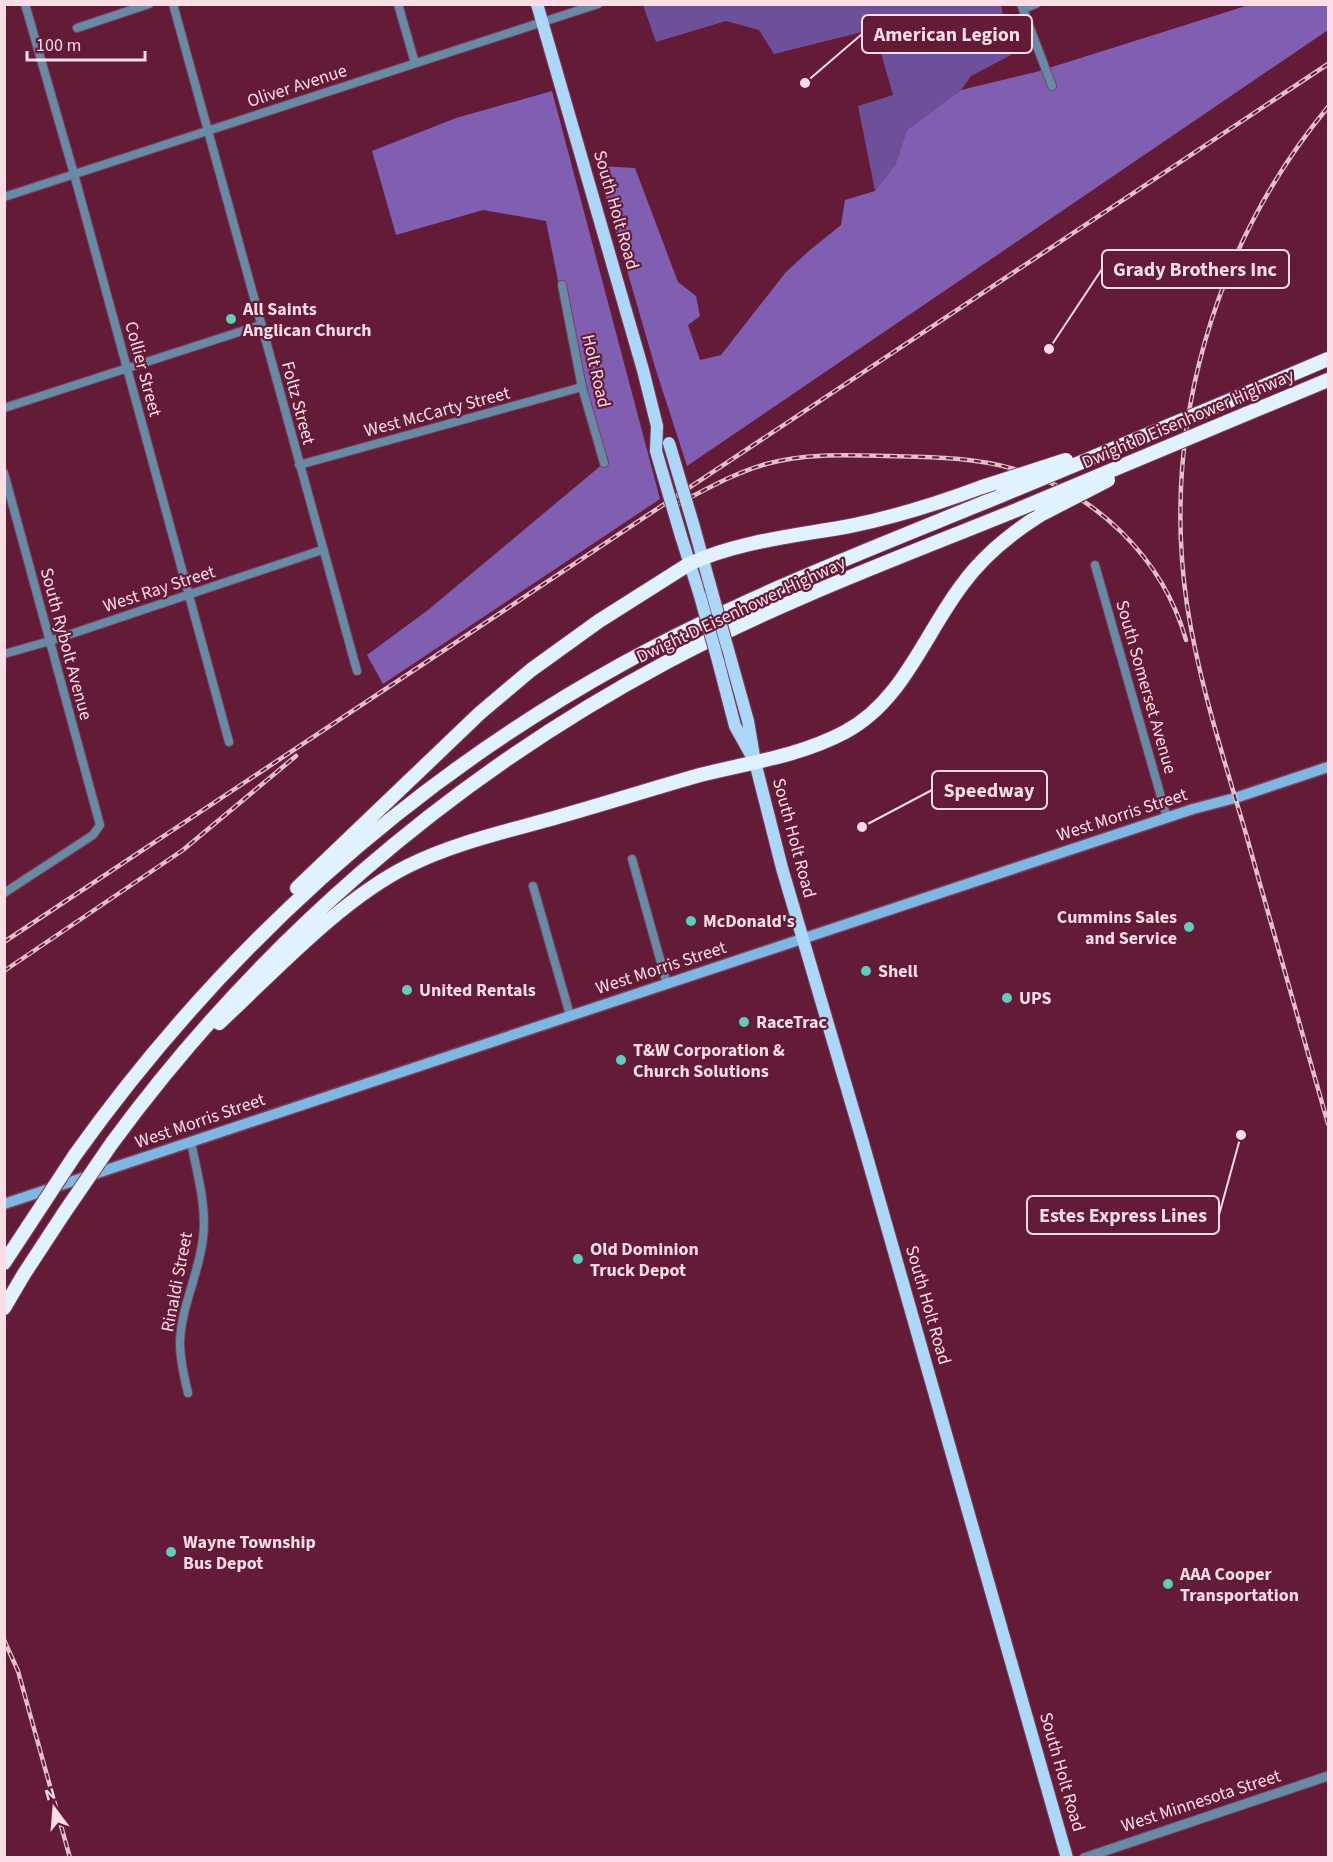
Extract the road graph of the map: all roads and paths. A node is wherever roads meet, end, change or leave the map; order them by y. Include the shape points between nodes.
1 (25, 4) edge
2 (148, 4) edge
3 (173, 4) edge
4 (398, 4) edge
5 (537, 4) edge
6 (598, 4) edge
7 (1036, 4) edge
8 (1022, 7) edge
9 (542, 23) junction
10 (77, 28) dead end
11 (415, 63) junction
12 (1052, 86) dead end
13 (208, 130) junction
14 (74, 174) junction
15 (4, 197) edge
16 (562, 285) dead end
17 (261, 325) junction
18 (1329, 359) edge
19 (127, 368) junction
20 (1329, 380) edge
21 (582, 387) junction
22 (4, 408) edge
23 (657, 426) junction
24 (1162, 428) junction
25 (1176, 444) junction
26 (604, 463) dead end
27 (299, 465) junction
28 (4, 473) edge
29 (322, 550) junction
30 (703, 558) junction
31 (689, 564) junction
32 (1095, 565) dead end
33 (189, 594) junction
34 (50, 641) junction
35 (4, 654) edge
36 (357, 670) dead end
37 (230, 742) dead end
38 (755, 762) junction
39 (1329, 766) edge
40 (1167, 818) junction
41 (632, 859) dead end
42 (532, 886) dead end
43 (4, 892) edge
44 (802, 939) junction
45 (242, 954) junction
46 (667, 984) junction
47 (570, 1015) junction
48 (173, 1064) junction
49 (190, 1142) junction
50 (4, 1204) edge
51 (4, 1263) edge
52 (4, 1308) edge
53 (188, 1393) dead end
54 (1329, 1776) edge
55 (1067, 1857) edge
56 (1084, 1857) edge

1 - 14 street, Collier Street
2 - 10 street
3 - 13 street, Foltz Street
4 - 11 street
5 - 9 main road, South Holt Road
6 - 9 street, Oliver Avenue
7 - 8 street
8 - 12 street
9 - 11 street, Oliver Avenue
9 - 23 main road, South Holt Road
11 - 13 street, Oliver Avenue
13 - 14 street, Oliver Avenue
13 - 17 street, Foltz Street
14 - 15 street, Oliver Avenue
14 - 19 street, Collier Street
16 - 21 street, Holt Road
17 - 19 street
17 - 27 street, Foltz Street
18 - 24 highway, Dwight D Eisenhower Highway, bridge
19 - 22 street
19 - 33 street, Collier Street
20 - 25 highway, Dwight D Eisenhower Highway, bridge
21 - 26 street, Holt Road
21 - 27 street, West McCarty Street
23 - 30 main road, South Holt Road, bridge via 669,443
23 - 31 main road, South Holt Road, bridge via 656,452
24 - 30 highway, bridge via 906,513 769,540
24 - 45 highway, Dwight D Eisenhower Highway, bridge via 725,612 626,662 481,751 390,819 307,890
25 - 38 highway, bridge via 1040,515 1004,541 968,576 899,684 873,712 846,732 823,742
25 - 48 highway, Dwight D Eisenhower Highway, bridge via 791,603 608,694 497,766 344,886 259,968
27 - 29 street, Foltz Street
28 - 34 street, South Rybolt Avenue
29 - 33 street, West Ray Street
29 - 36 street, Foltz Street
30 - 31 highway
30 - 38 main road, South Holt Road, bridge via 748,721
31 - 38 main road, South Holt Road, bridge via 735,726
31 - 45 highway via 578,635 480,713 318,866
32 - 40 street, South Somerset Avenue
33 - 34 street, West Ray Street
33 - 37 street, Collier Street
34 - 35 street, West Ray Street
34 - 43 street, South Rybolt Avenue via 99,829
38 - 44 main road, South Holt Road
38 - 48 highway via 469,842 408,866 346,908
39 - 40 main road, West Morris Street
40 - 44 main road, West Morris Street
41 - 46 street
42 - 47 street
44 - 46 main road, West Morris Street
44 - 55 main road, South Holt Road
45 - 51 highway, Dwight D Eisenhower Highway, bridge via 150,1056 75,1155
46 - 47 main road, West Morris Street
47 - 49 main road, West Morris Street
48 - 52 highway, Dwight D Eisenhower Highway, bridge via 112,1143
49 - 50 main road, West Morris Street
49 - 53 street, Rinaldi Street via 204,1226 180,1343
54 - 56 street, West Minnesota Street

